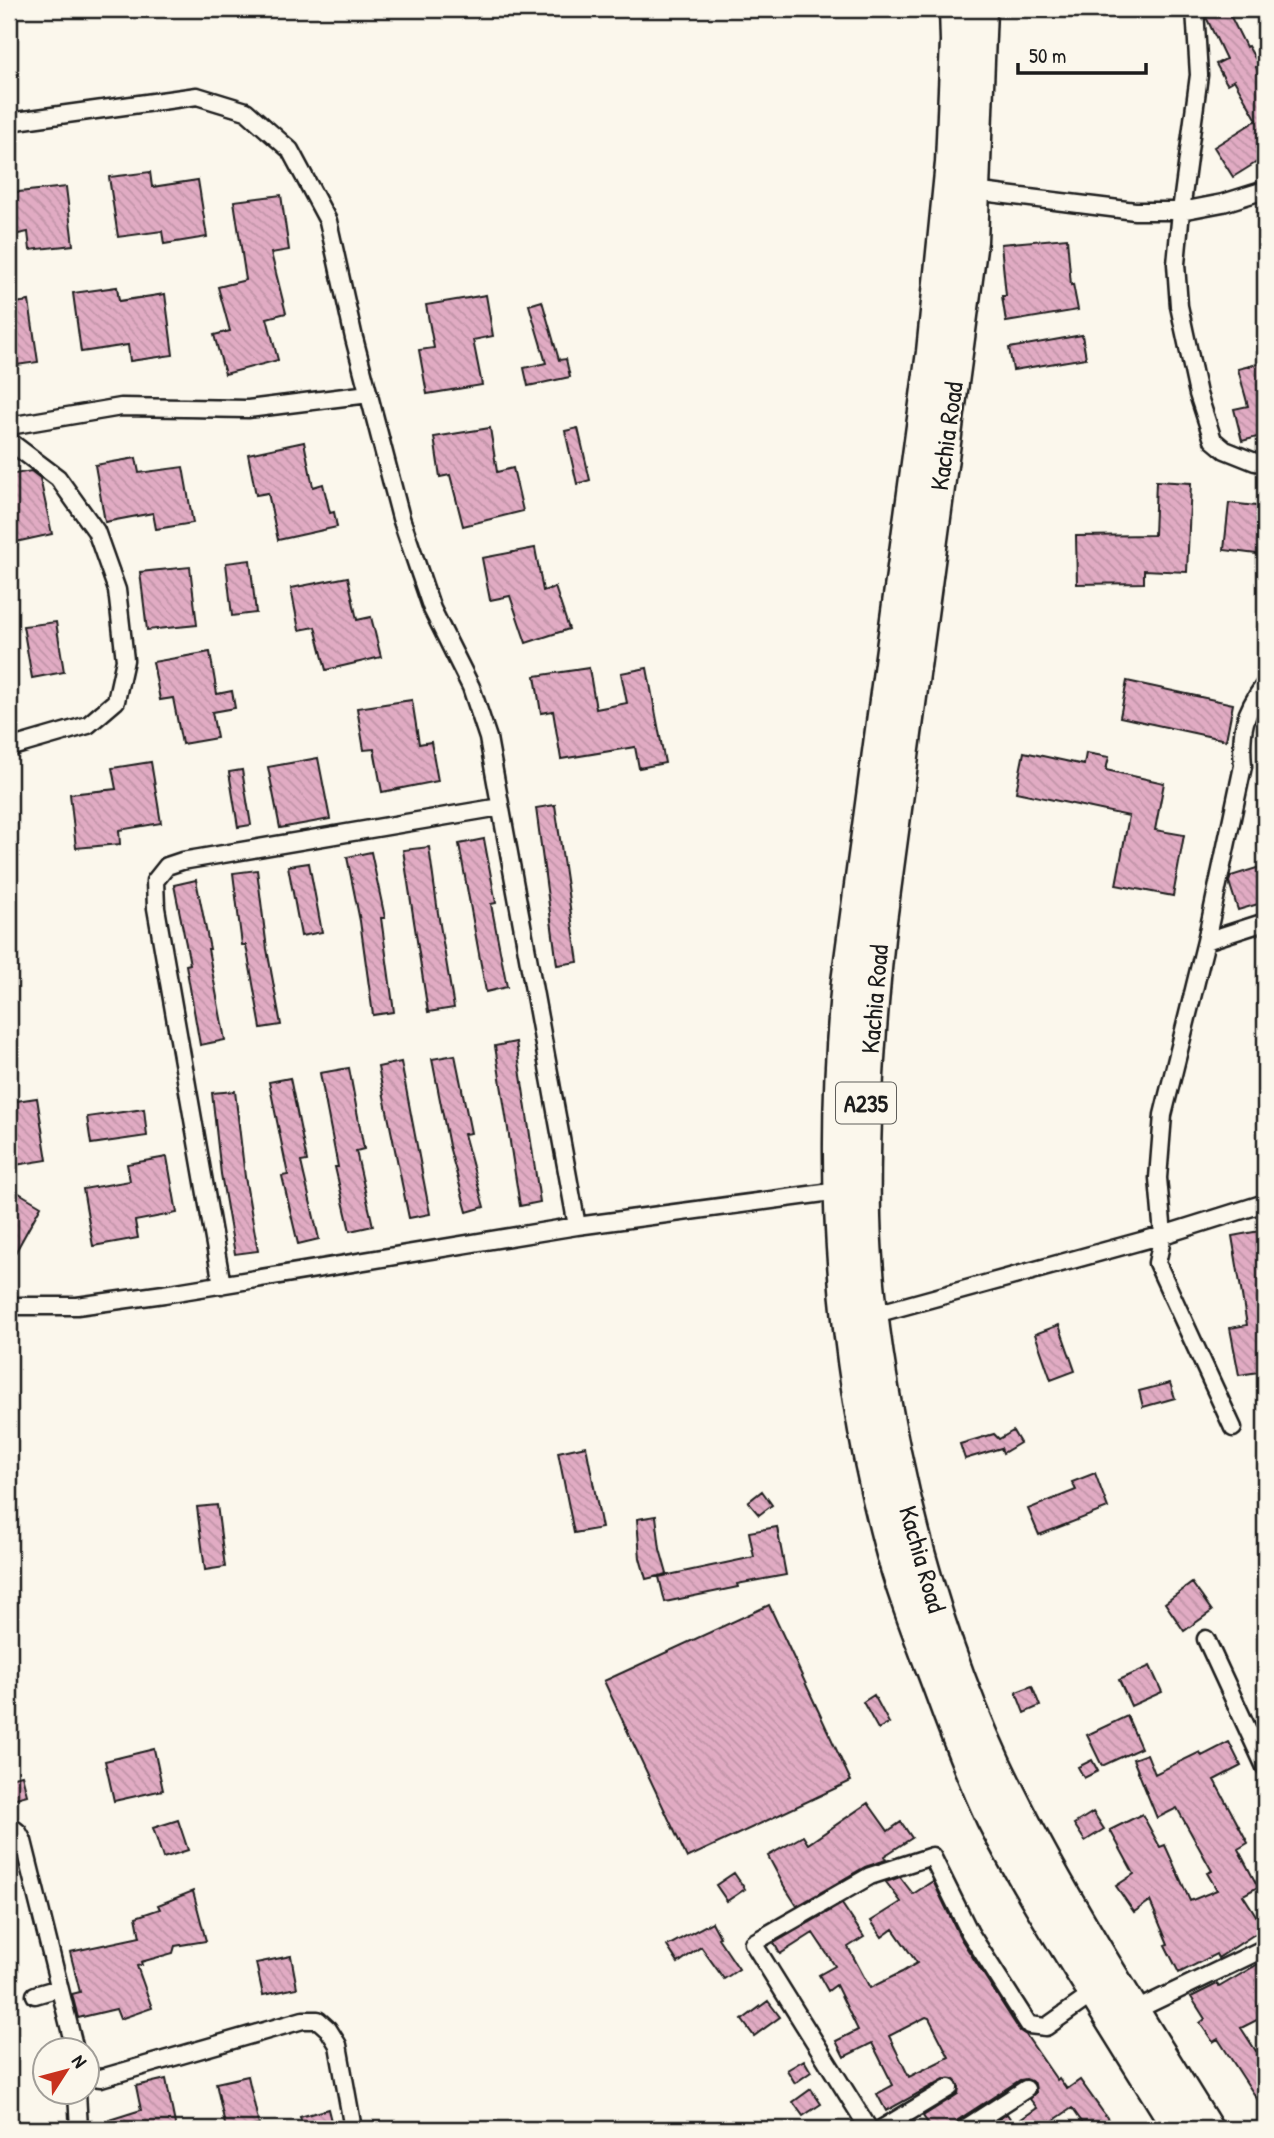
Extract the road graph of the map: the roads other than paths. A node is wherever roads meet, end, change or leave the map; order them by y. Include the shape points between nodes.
1 (955, 9) edge
2 (981, 9) edge
3 (1195, 9) edge
4 (9, 122) edge
5 (1265, 190) edge
6 (974, 191) junction
7 (1181, 211) junction
8 (369, 394) junction
9 (9, 426) edge
10 (9, 442) edge
11 (1265, 464) edge
12 (1265, 684) edge
13 (9, 748) edge
14 (499, 807) junction
15 (1265, 922) edge
16 (1206, 941) junction
17 (839, 1191) junction
18 (1265, 1203) edge
19 (577, 1226) junction
20 (1163, 1235) junction
21 (222, 1285) junction
22 (9, 1306) edge
23 (872, 1315) junction
24 (1233, 1429) dead end
25 (1206, 1639) dead end
26 (1265, 1767) edge
27 (9, 1825) edge
28 (1265, 1948) edge
29 (59, 1988) junction
30 (1094, 1993) junction
31 (35, 1995) dead end
32 (1134, 2011) junction
33 (71, 2036) edge
34 (102, 2078) edge
35 (949, 2088) dead end
36 (1026, 2089) dead end
37 (78, 2106) edge
38 (79, 2129) edge
39 (353, 2129) edge
40 (869, 2129) edge
41 (881, 2129) edge
42 (964, 2129) edge
43 (1179, 2129) edge
44 (1207, 2129) edge

1 - 17 highway, Kachia Road / A235 via 951,163 932,352 846,982 840,1047
2 - 6 highway, Kachia Road / A235
3 - 7 street via 1199,75
4 - 8 street via 197,96 246,111 290,149 328,221
5 - 7 street
6 - 7 street via 1135,211
6 - 23 highway, Kachia Road / A235 via 972,241 873,1001 865,1158
7 - 11 street via 1176,264 1179,306 1213,440 1225,450
8 - 9 street via 248,409 121,407
8 - 14 street via 401,518 432,609 471,687 488,738
10 - 13 street via 58,478 96,531 117,590 125,660 116,701 88,725
12 - 16 street via 1245,717 1243,765
14 - 19 street
14 - 21 street via 182,862 167,866 155,881
15 - 16 street
16 - 20 street via 1163,1115 1158,1178
17 - 19 street
17 - 30 highway, Kachia Road / A235 via 857,1394 889,1543 911,1615 992,1818 1021,1875
18 - 20 street
19 - 21 street
20 - 23 street
20 - 24 street via 1157,1263
21 - 22 street via 77,1306
23 - 32 highway, Kachia Road / A235 via 885,1406 918,1551 964,1689 995,1762 1057,1882
25 - 26 street
27 - 29 street via 23,1841
28 - 32 street
29 - 31 street
29 - 33 street
30 - 40 street via 1046,2027 1029,2025 970,1933 932,1856 870,1877 753,1943
30 - 43 highway, Kachia Road / A235
32 - 44 highway, Kachia Road / A235
34 - 39 street via 318,2020 338,2045
35 - 41 street
36 - 42 street
37 - 38 street

